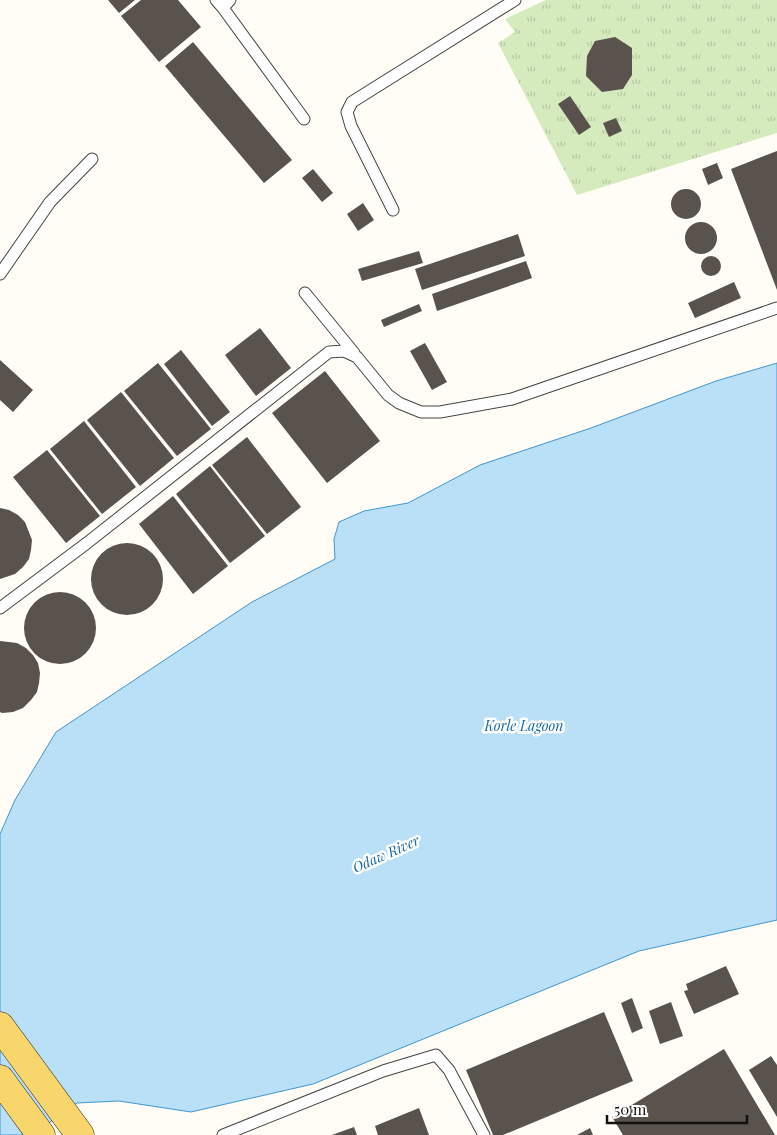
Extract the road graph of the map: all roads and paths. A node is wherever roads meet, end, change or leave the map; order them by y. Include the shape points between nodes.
1 (515, 0) edge
2 (223, 3) edge
3 (304, 119) dead end
4 (92, 158) dead end
5 (394, 210) dead end
6 (0, 274) edge
7 (305, 293) dead end
8 (777, 308) edge
9 (357, 357) junction
10 (0, 608) edge
11 (0, 1026) edge
12 (0, 1079) edge
13 (72, 1125) edge
14 (41, 1135) edge
15 (223, 1135) edge
16 (484, 1135) edge

1 - 5 lane via 352,102 347,112 351,126
2 - 3 lane
4 - 6 lane via 50,202
7 - 9 lane
8 - 9 lane via 512,399 440,412 421,412 399,404
9 - 10 lane via 344,351 330,352
11 - 13 main road
12 - 14 main road
15 - 16 lane via 383,1072 436,1055 448,1070

